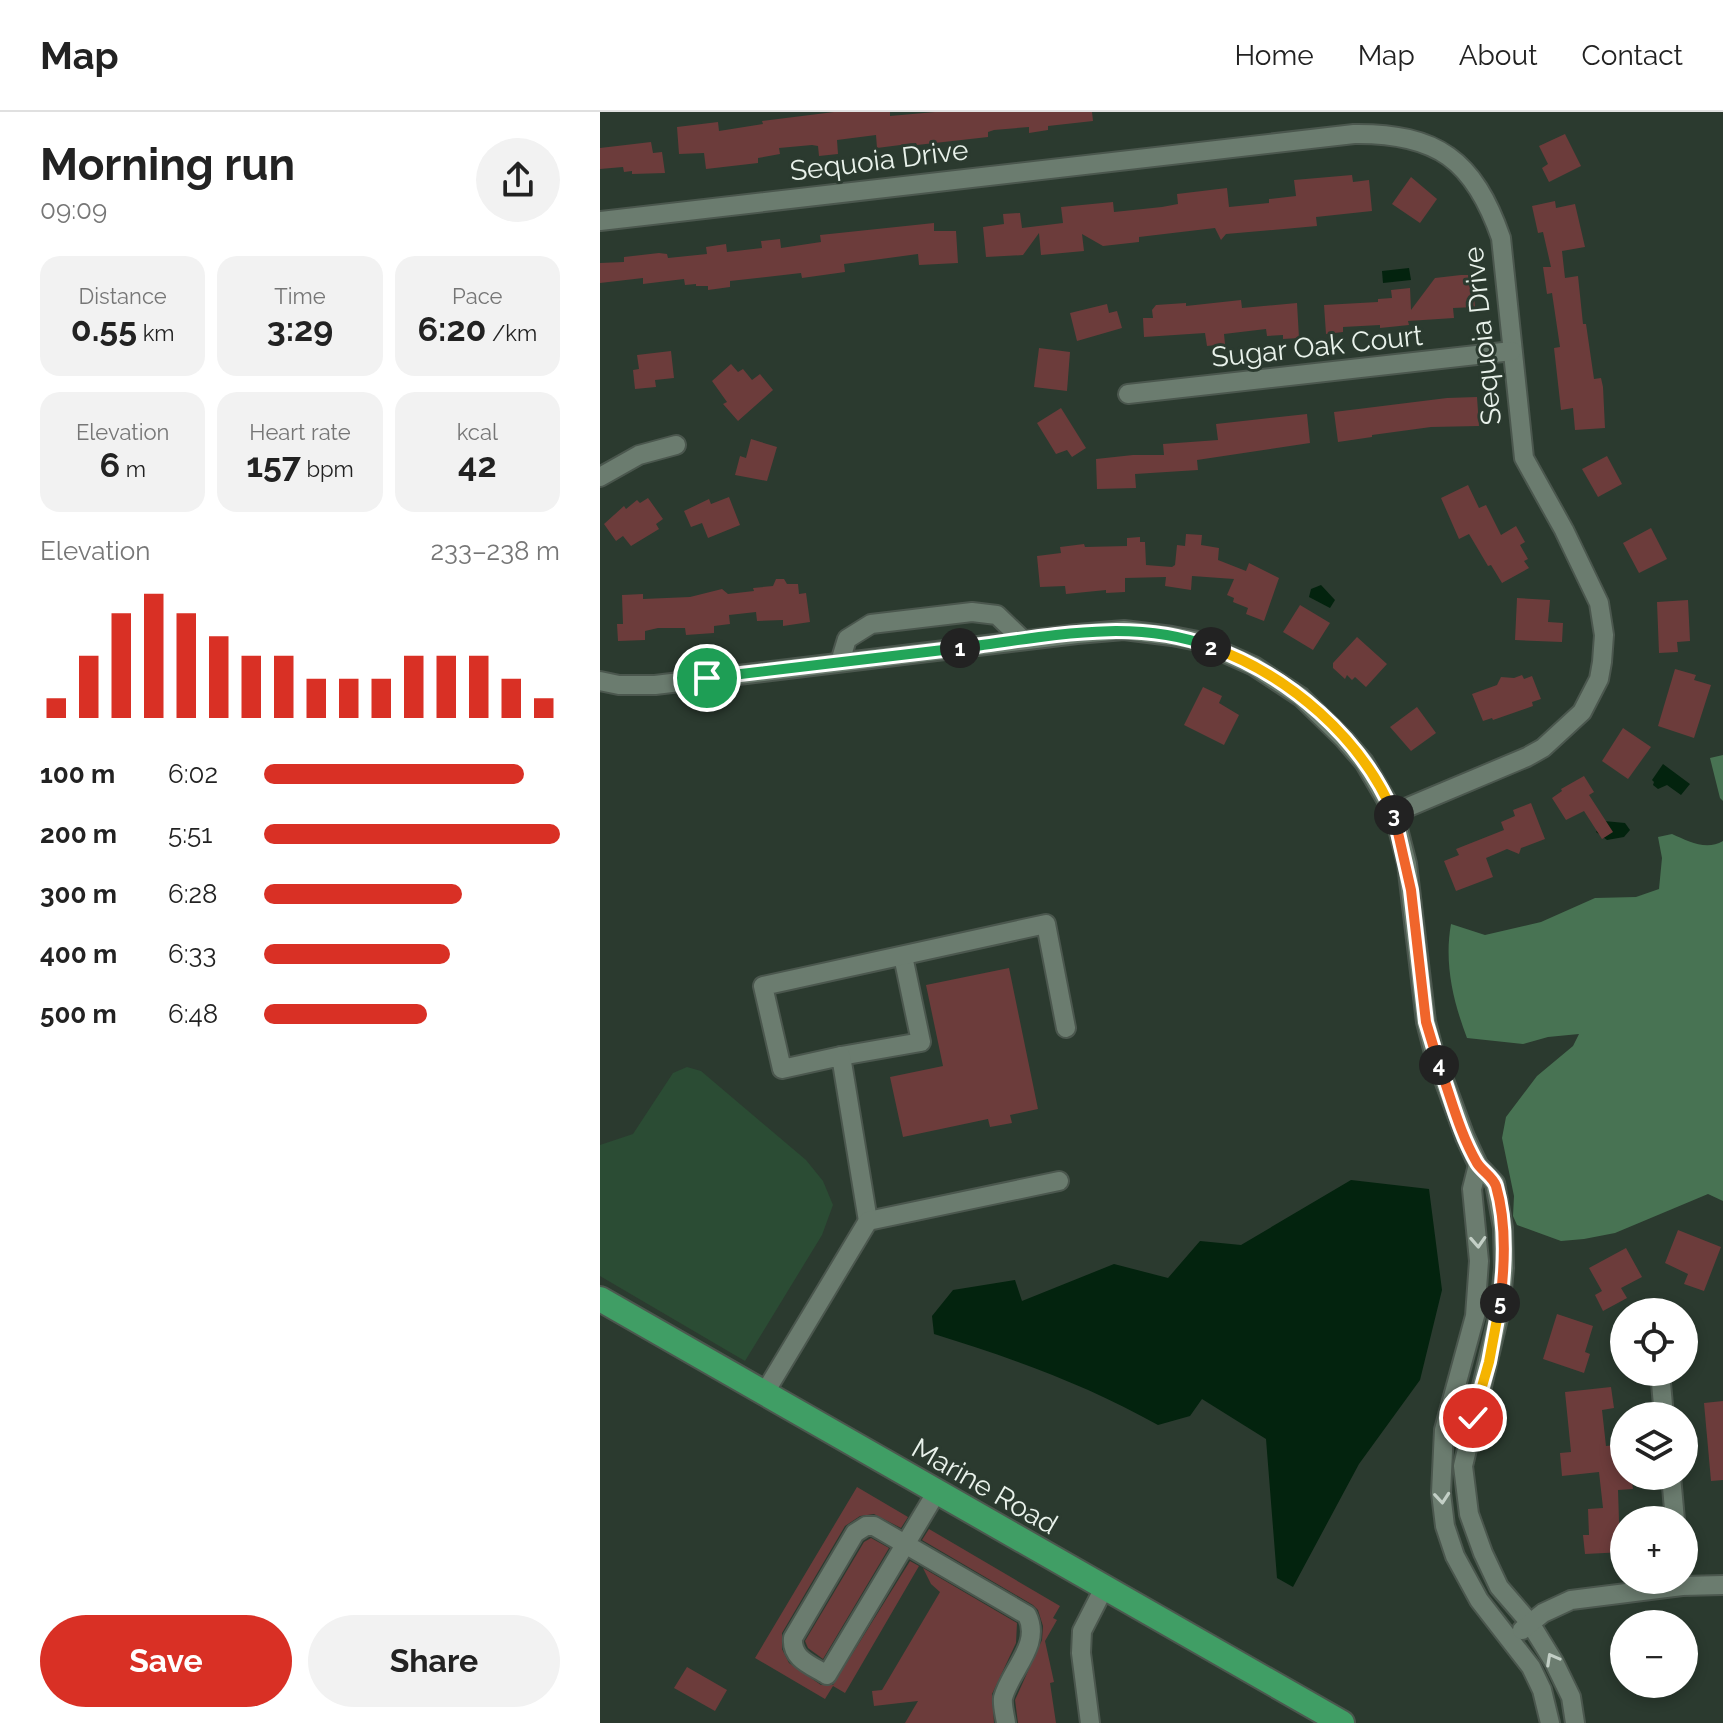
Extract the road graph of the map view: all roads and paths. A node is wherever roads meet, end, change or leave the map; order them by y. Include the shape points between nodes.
1 (600, 221) edge
2 (1512, 351) junction
3 (1128, 394) dead end
4 (676, 445) dead end
5 (600, 477) edge
6 (1023, 640) junction
7 (840, 662) junction
8 (600, 681) edge
9 (1394, 813) junction
10 (903, 956) junction
11 (1066, 1028) dead end
12 (841, 1056) junction
13 (1478, 1165) junction
14 (1059, 1181) dead end
15 (868, 1221) junction
16 (600, 1299) edge
17 (764, 1394) junction
18 (936, 1493) junction
19 (906, 1546) junction
20 (1698, 1584) edge
21 (1723, 1585) edge
22 (1104, 1588) junction
23 (1610, 1594) edge
24 (1530, 1623) junction
25 (1510, 1639) junction
26 (1006, 1723) edge
27 (1090, 1723) edge
28 (1342, 1723) edge
29 (1550, 1723) edge
30 (1575, 1723) edge

1 - 2 street, Sequoia Drive via 1354,134 1393,135 1446,153 1489,205 1501,238
2 - 3 street, Sugar Oak Court
2 - 9 street, Sequoia Drive via 1524,458 1599,603 1605,645 1599,679 1582,712 1543,748
4 - 5 street via 639,455
6 - 7 street
6 - 7 street via 997,615 972,612 900,620 871,624 847,639
6 - 9 street via 1140,631 1198,641 1225,652 1279,680 1324,718 1364,762
7 - 8 street via 655,685
9 - 13 street via 1407,864 1426,1022 1453,1110
10 - 11 street via 1046,924
10 - 12 street via 921,1042
10 - 12 street via 763,986 782,1069
12 - 15 street
13 - 24 street via 1495,1183 1504,1268 1500,1310 1463,1466 1469,1514 1483,1553 1499,1587
13 -> 25 street via 1472,1189 1479,1261 1475,1316 1444,1430 1441,1493 1455,1556 1479,1600
14 - 15 street
15 - 17 street
16 - 17 main road, Marine Road
17 - 18 main road, Marine Road
18 - 19 street
18 - 22 main road, Marine Road
19 - 19 street via 827,1675 796,1656 793,1638 855,1533 874,1526
19 - 26 street via 1027,1615 1031,1640 1003,1699
20 - 21 street
22 - 27 street via 1082,1631
22 - 28 main road, Marine Road
23 - 24 street via 1557,1605
24 - 25 street
30 -> 24 street via 1571,1697
25 - 29 street via 1542,1690

